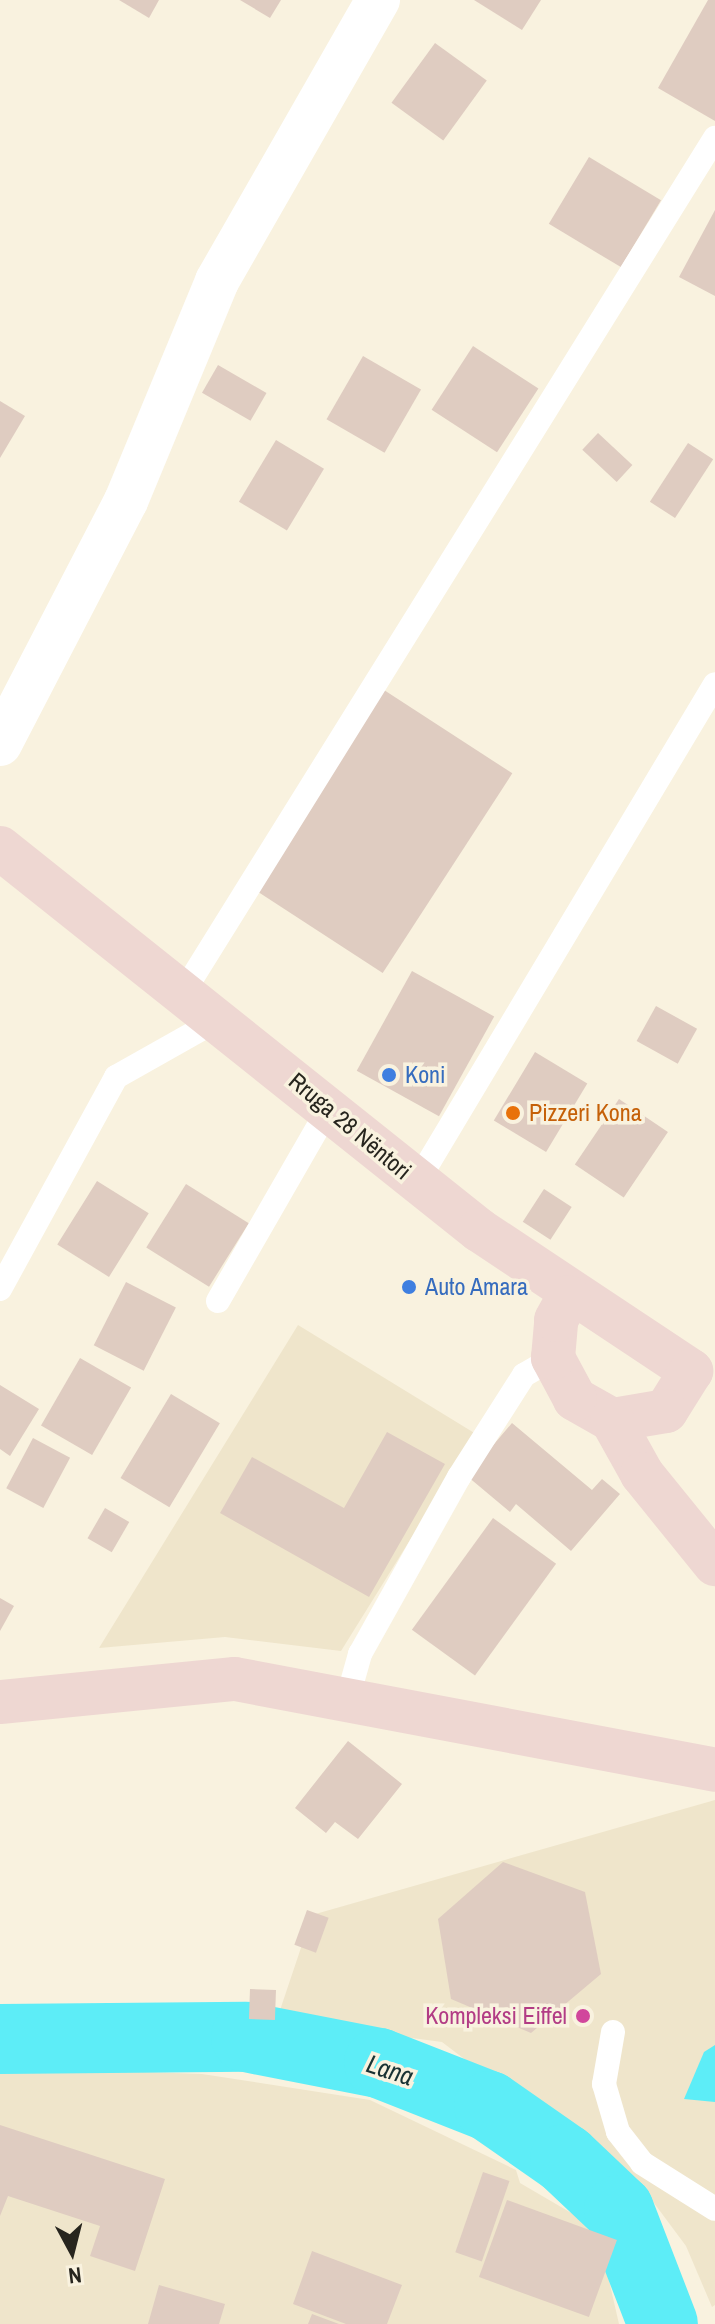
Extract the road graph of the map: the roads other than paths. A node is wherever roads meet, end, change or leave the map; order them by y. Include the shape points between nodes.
1 (378, 0) edge
2 (715, 138) edge
3 (715, 684) edge
4 (0, 744) edge
5 (0, 848) edge
6 (184, 991) junction
7 (219, 1019) junction
8 (329, 1108) junction
9 (417, 1182) junction
10 (0, 1289) edge
11 (569, 1297) junction
12 (218, 1301) dead end
13 (553, 1358) junction
14 (703, 1376) edge
15 (666, 1411) junction
16 (612, 1420) junction
17 (680, 1525) junction
18 (715, 1564) edge
19 (348, 1697) junction
20 (0, 1702) edge
21 (715, 1770) edge
22 (613, 2032) dead end
23 (715, 2209) edge

1 - 4 street via 224,267 126,501
2 - 6 lane
3 - 9 lane
5 - 6 main road, Rruga 28 Nëntori
6 - 7 main road, Rruga 28 Nëntori
7 - 8 main road, Rruga 28 Nëntori
7 - 10 lane via 116,1077
8 - 9 main road, Rruga 28 Nëntori
8 - 12 lane
9 - 11 main road, Rruga 28 Nëntori
11 - 13 main road via 556,1320
11 - 14 main road, Rruga 28 Nëntori
13 - 16 main road via 575,1399
13 - 19 lane via 524,1375 466,1465 360,1654
14 - 15 main road
15 - 16 main road
15 - 17 main road via 665,1466
16 - 17 main road
17 - 18 main road
19 - 20 main road via 235,1679
19 - 21 main road
22 - 23 lane via 604,2084 618,2132 642,2163

